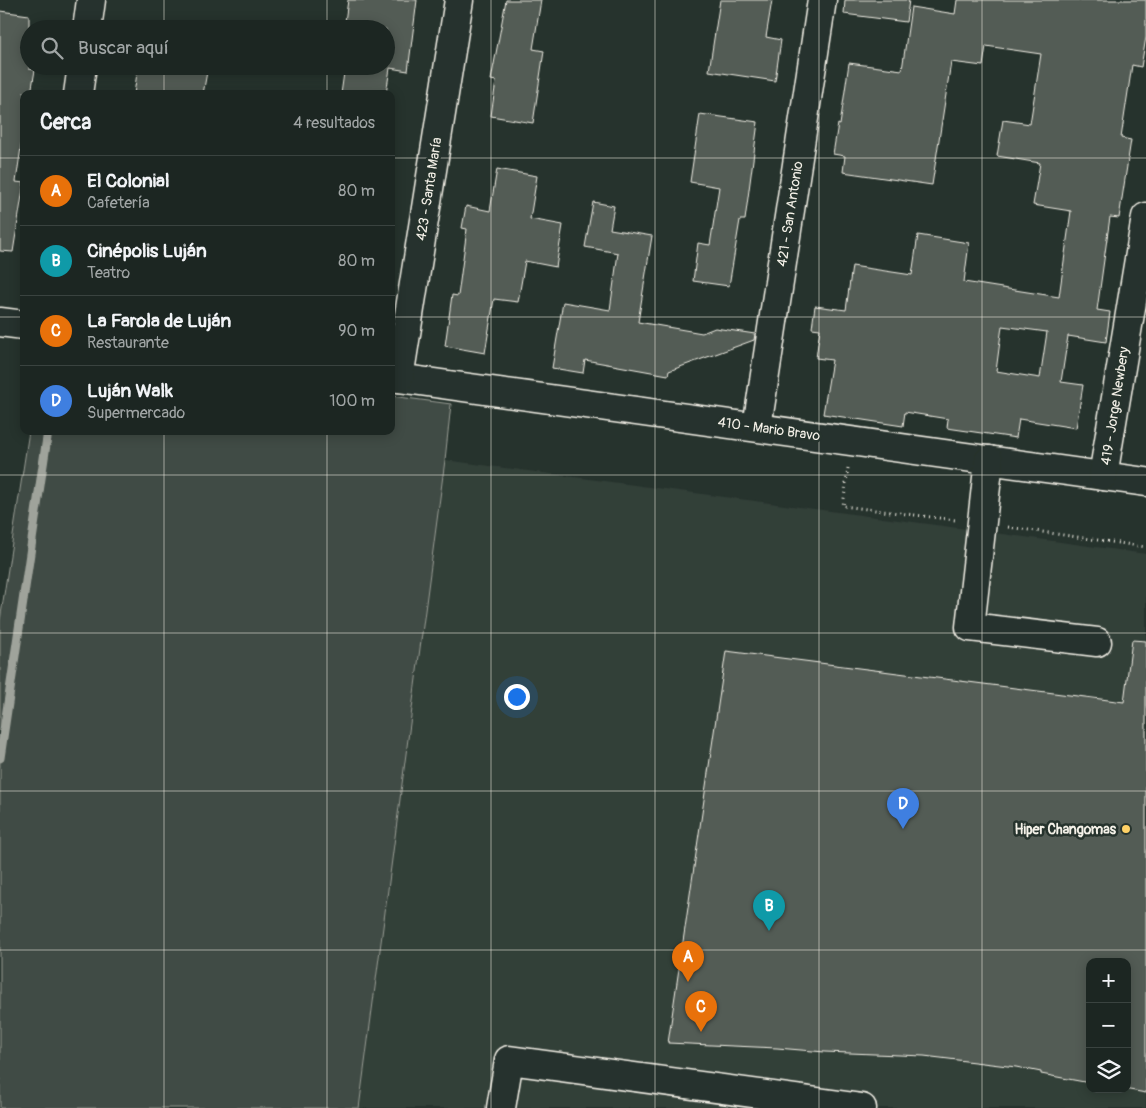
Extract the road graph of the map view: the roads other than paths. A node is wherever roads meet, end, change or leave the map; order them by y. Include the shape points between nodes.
1 (91, 0) edge
2 (459, 0) edge
3 (822, 0) edge
4 (88, 20) edge
5 (81, 75) edge
6 (79, 90) edge
7 (1146, 217) edge
8 (0, 322) edge
9 (20, 324) edge
10 (395, 377) edge
11 (757, 427) junction
12 (989, 460) junction
13 (1103, 476) junction
14 (1146, 482) edge
15 (1097, 642) dead end
16 (501, 1108) edge
17 (862, 1108) edge

1 - 4 street
2 - 10 street, 423 - Santa María
3 - 11 street, 421 - San Antonio
5 - 6 street
7 - 13 street, 419 - Jorge Newbery
8 - 9 street
10 - 11 street, 410 - Mario Bravo
11 - 12 street, 410 - Mario Bravo
12 - 13 street, 410 - Mario Bravo
12 - 15 street via 970,627
13 - 14 street, 410 - Mario Bravo
16 - 17 street via 509,1060

